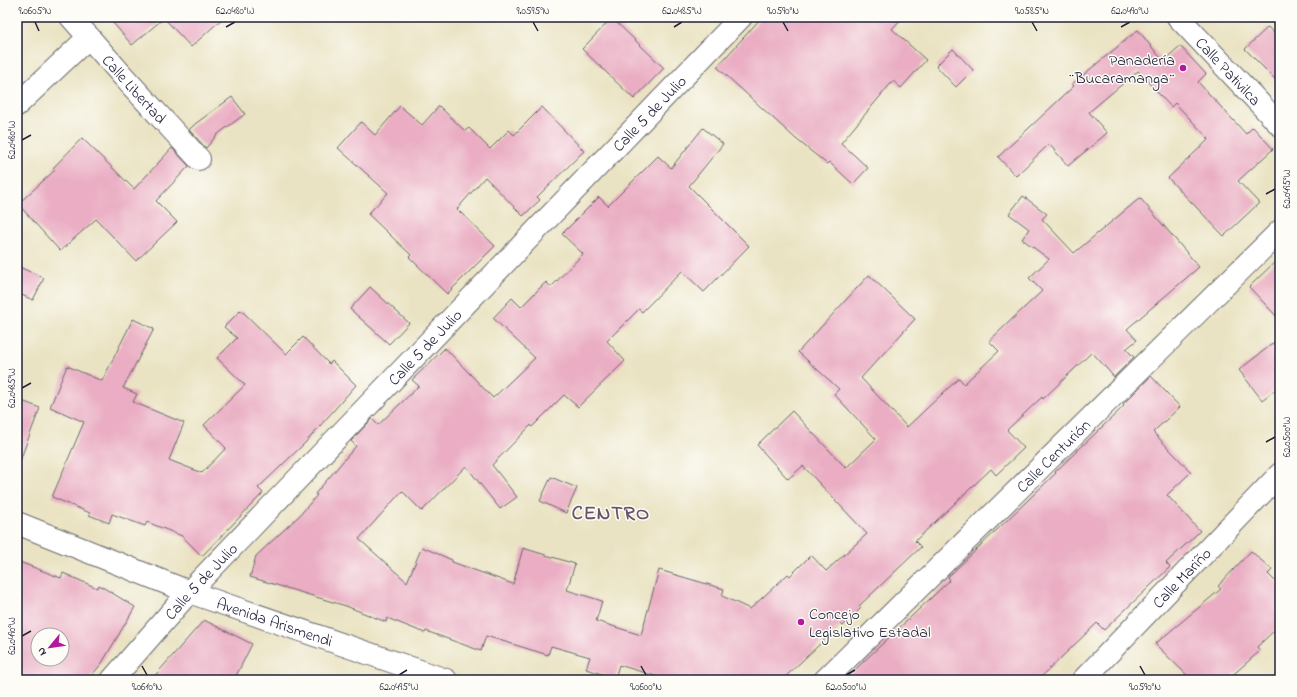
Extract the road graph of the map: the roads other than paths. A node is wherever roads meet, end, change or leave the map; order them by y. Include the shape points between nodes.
1 (71, 17) edge
2 (741, 17) edge
3 (1178, 17) edge
4 (89, 37) junction
5 (17, 105) edge
6 (1280, 125) edge
7 (199, 160) dead end
8 (1280, 230) edge
9 (1280, 474) edge
10 (17, 523) edge
11 (189, 592) junction
12 (112, 680) edge
13 (446, 680) edge
14 (825, 680) edge
15 (1083, 680) edge

1 - 4 street, Calle Libertad
2 - 11 street, Calle 5 de Julio
3 - 6 street, Calle Pativilca
4 - 5 street
4 - 7 street, Calle Libertad
8 - 14 street, Calle Centurión
9 - 15 street, Calle Mariño
10 - 11 street, Avenida Arismendi
11 - 12 street, Calle 5 de Julio
11 - 13 street, Avenida Arismendi

